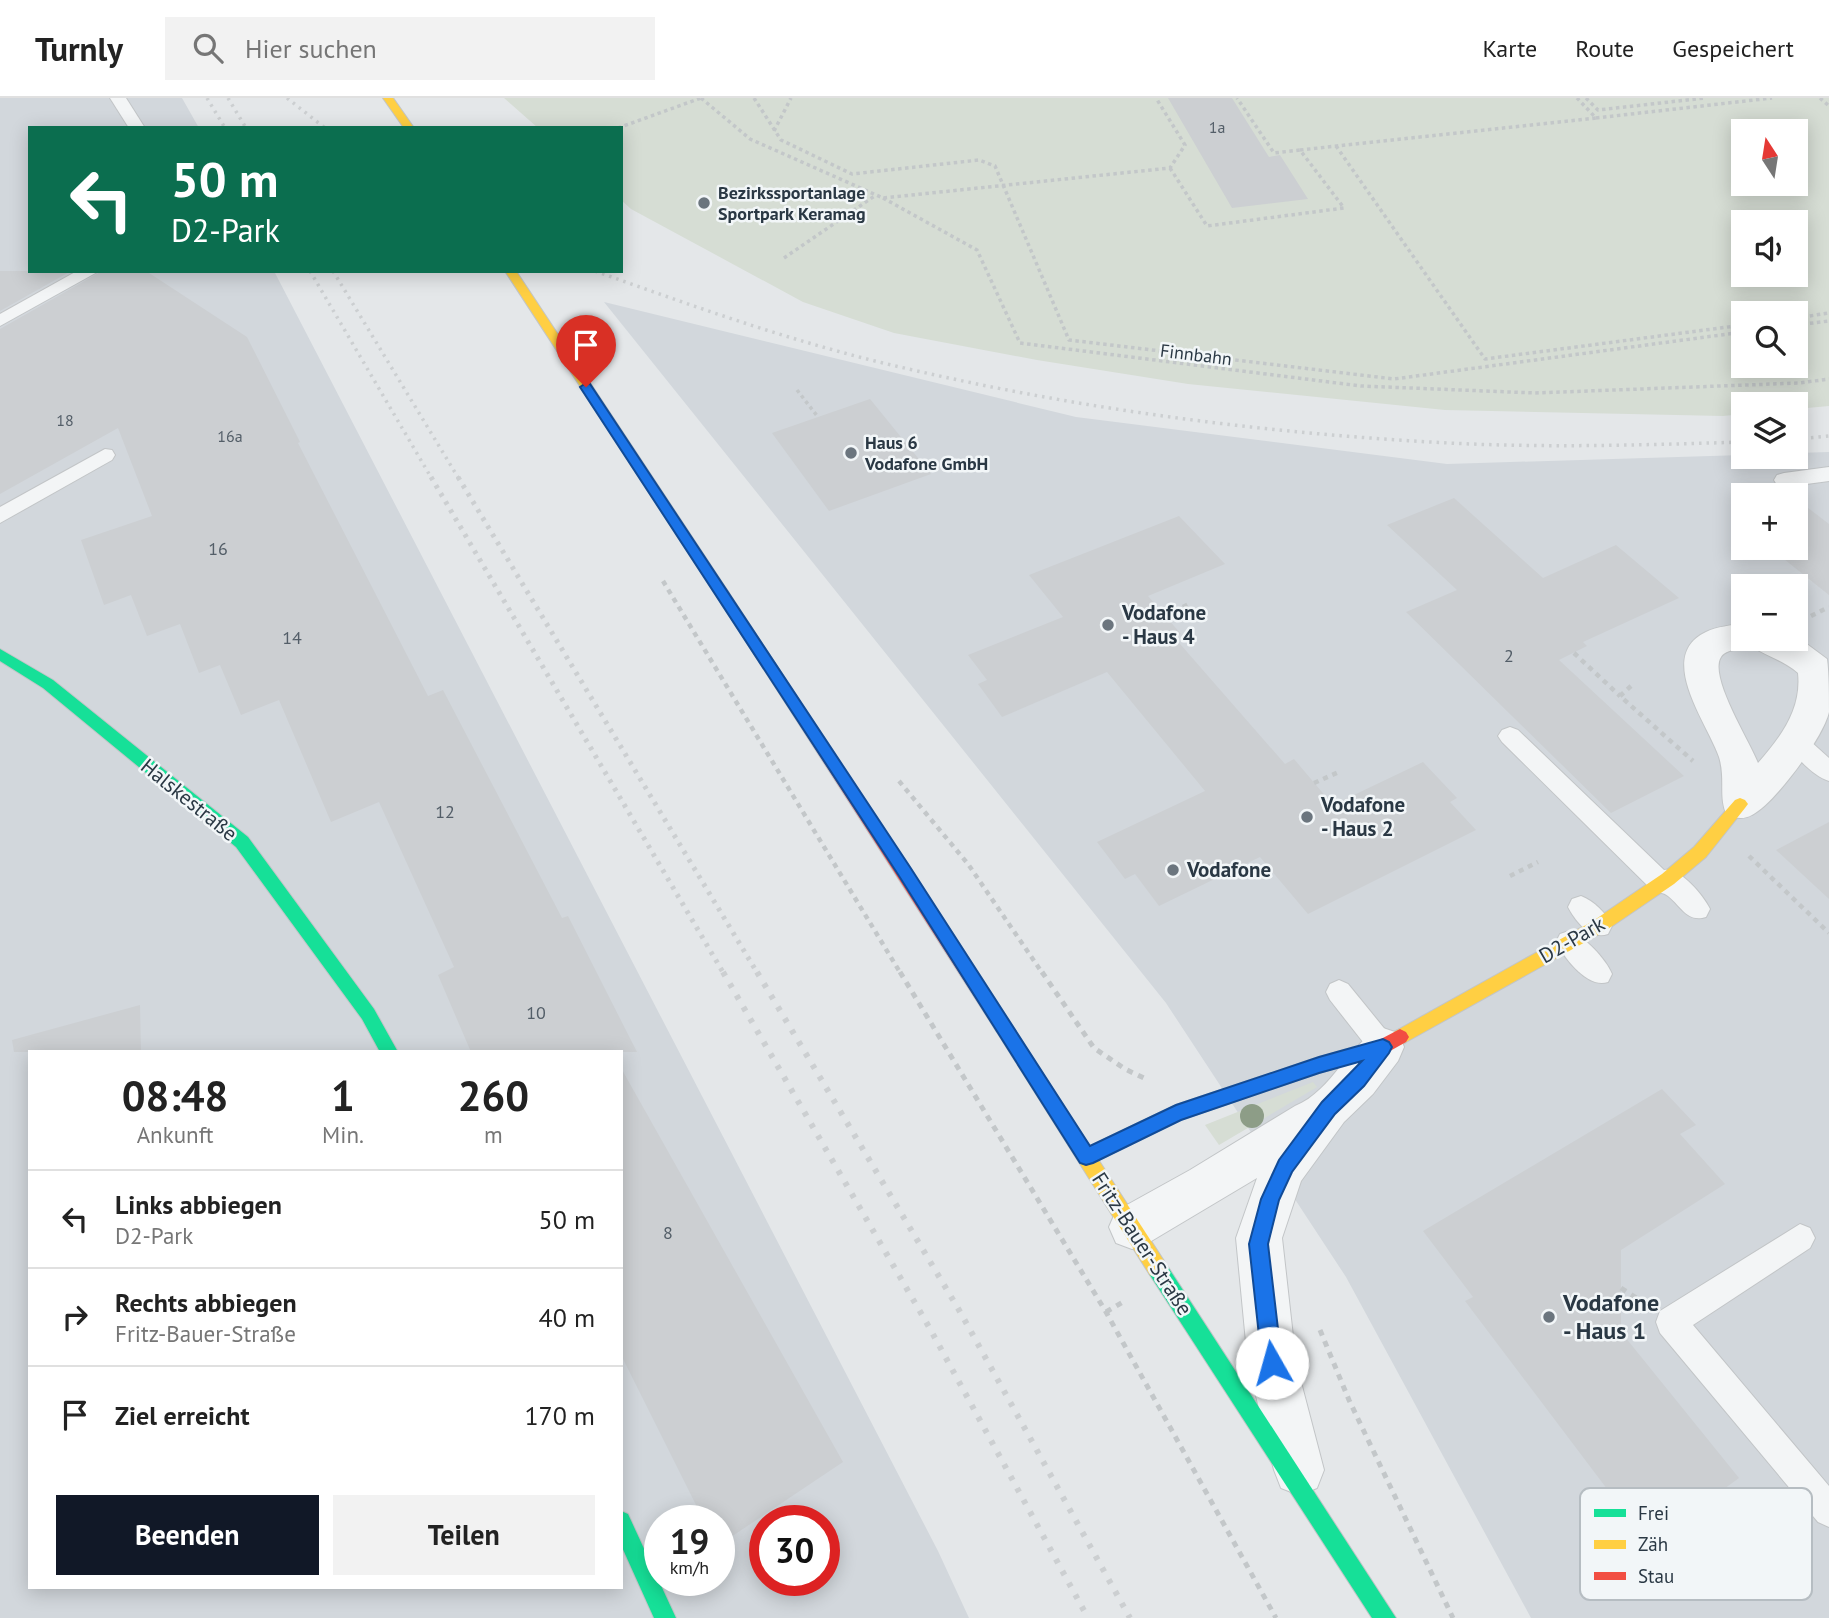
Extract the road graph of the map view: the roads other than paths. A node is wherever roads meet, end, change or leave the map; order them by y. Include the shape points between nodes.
1 (118, 98) edge
2 (388, 98) edge
3 (136, 126) edge
4 (408, 126) edge
5 (86, 273) edge
6 (511, 273) edge
7 (0, 321) edge
8 (105, 455) dead end
9 (1829, 474) edge
10 (1784, 480) dead end
11 (0, 516) edge
12 (1731, 641) edge
13 (1792, 651) edge
14 (0, 654) edge
15 (1826, 721) edge
16 (1510, 736) dead end
17 (1801, 746) junction
18 (1829, 772) edge
19 (1730, 817) junction
20 (1664, 881) junction
21 (1581, 907) dead end
22 (1697, 909) dead end
23 (1599, 926) junction
24 (1569, 942) junction
25 (1600, 974) dead end
26 (1339, 992) dead end
27 (1383, 1047) junction
28 (388, 1050) edge
29 (1329, 1108) junction
30 (1086, 1157) junction
31 (1132, 1227) junction
32 (1800, 1238) dead end
33 (1810, 1488) edge
34 (1303, 1489) junction
35 (1812, 1491) edge
36 (1829, 1511) edge
37 (623, 1525) edge
38 (665, 1618) edge
39 (1385, 1618) edge

1 - 3 lane
2 - 4 main road
5 - 7 lane
6 - 30 main road, Fritz-Bauer-Straße via 905,872
8 - 11 lane
9 - 10 lane
12 - 19 street via 1714,642 1698,663 1700,678 1724,723 1742,773
13 - 15 street via 1820,674 1828,690
14 - 28 main road, Halskestraße via 48,684 242,842 368,1014
15 - 17 street
16 - 20 lane
17 - 18 lane
17 - 19 street
19 - 20 main road, D2-Park via 1700,852
20 - 22 lane
20 - 23 main road, D2-Park
21 - 23 lane
23 - 24 main road, D2-Park
24 - 25 lane
24 - 27 main road, D2-Park
26 - 27 lane
27 - 29 street, D2-Park
27 - 30 main road, D2-Park via 1176,1113
29 - 31 street, D2-Park
29 - 34 street, D2-Park via 1285,1166 1259,1238 1272,1363
30 - 31 main road, Fritz-Bauer-Straße
31 - 34 main road, Fritz-Bauer-Straße
32 - 33 lane via 1671,1322
34 - 39 main road, Fritz-Bauer-Straße
35 - 36 lane
37 - 38 main road

